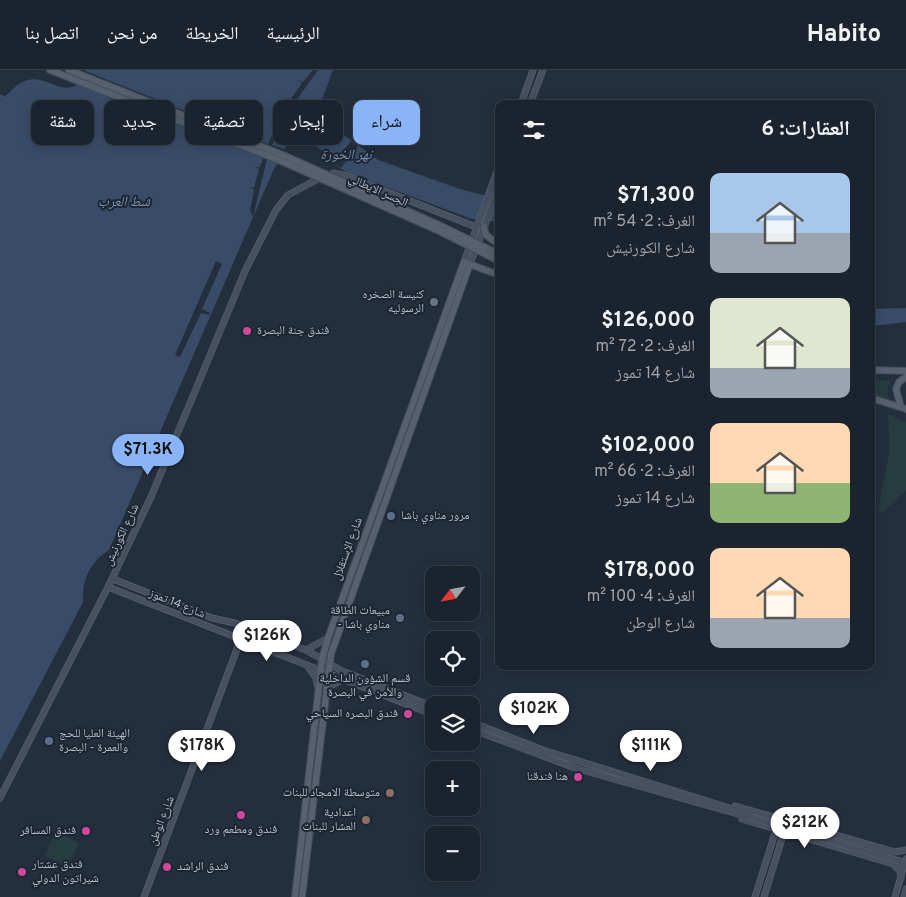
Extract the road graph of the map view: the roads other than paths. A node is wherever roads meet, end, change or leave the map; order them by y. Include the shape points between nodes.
1 (50, 70) edge
2 (69, 70) edge
3 (533, 70) edge
4 (543, 70) edge
5 (522, 100) edge
6 (532, 100) edge
7 (333, 173) dead end
8 (495, 176) edge
9 (316, 180) dead end
10 (495, 198) edge
11 (477, 225) junction
12 (485, 226) junction
13 (495, 242) edge
14 (495, 252) edge
15 (495, 259) edge
16 (467, 263) junction
17 (495, 274) edge
18 (875, 370) edge
19 (906, 371) edge
20 (906, 377) edge
21 (875, 399) edge
22 (904, 408) edge
23 (112, 578) junction
24 (108, 587) junction
25 (328, 638) junction
26 (240, 641) junction
27 (306, 650) junction
28 (322, 659) junction
29 (329, 664) junction
30 (306, 666) junction
31 (324, 672) junction
32 (342, 680) junction
33 (319, 690) junction
34 (325, 698) junction
35 (425, 704) edge
36 (425, 712) edge
37 (480, 726) edge
38 (480, 733) edge
39 (0, 798) edge
40 (721, 807) junction
41 (775, 832) junction
42 (783, 834) junction
43 (906, 850) edge
44 (895, 852) junction
45 (906, 860) edge
46 (893, 864) junction
47 (901, 878) junction
48 (906, 889) edge
49 (144, 897) edge
50 (295, 897) edge
51 (302, 897) edge
52 (755, 897) edge
53 (764, 897) edge
54 (895, 897) edge
55 (904, 897) edge

1 - 15 main road, الجسر الايطالي, bridge via 281,160
2 - 14 main road, الجسر الايطالي, bridge via 283,155
3 - 5 main road
4 - 6 main road
7 - 11 main road
8 - 11 main road, شارع الإستقلال
9 - 23 main road, شارع الكورنيش via 288,195 276,210 245,271 151,497
10 - 12 main road, شارع الإستقلال
11 - 16 main road, شارع الإستقلال
12 - 13 main road via 486,235
12 - 16 main road, شارع الإستقلال
16 - 17 main road
16 - 25 main road, شارع الإستقلال
16 - 29 main road, شارع الإستقلال
18 - 19 main road
20 - 22 main road via 896,389
21 - 22 main road
23 - 24 main road, شارع الكورنيش
23 - 27 main road, شارع 14 تموز via 212,618 235,623
24 - 26 main road, شارع 14 تموز
24 - 39 main road, شارع الكورنيش
25 - 27 main road
25 - 28 main road, شارع الإستقلال
26 - 30 main road, شارع 14 تموز
26 - 49 main road, شارع الوطن
27 - 28 main road, شارع 14 تموز
28 - 29 main road, شارع 14 تموز
28 - 31 main road, شارع الإستقلال
29 - 31 main road, شارع الإستقلال
29 - 35 main road, شارع 14 تموز
30 - 31 main road, شارع 14 تموز
30 - 33 main road via 316,678
31 - 32 main road, شارع 14 تموز
31 - 33 main road, شارع الإستقلال
31 - 34 main road, شارع الإستقلال
32 - 34 main road via 330,686
32 - 36 main road, شارع 14 تموز
33 - 50 main road, شارع الإستقلال
34 - 51 main road, شارع الإستقلال
37 - 40 main road via 543,750
38 - 40 main road via 575,768
40 - 41 main road
40 - 44 main road via 784,819
40 - 45 main road, bridge
41 - 42 main road
41 - 52 main road
42 - 46 main road
42 - 53 main road
43 - 44 main road
44 - 46 main road via 900,860
45 - 47 main road
46 - 47 main road via 900,871
47 - 54 main road
48 - 55 main road

